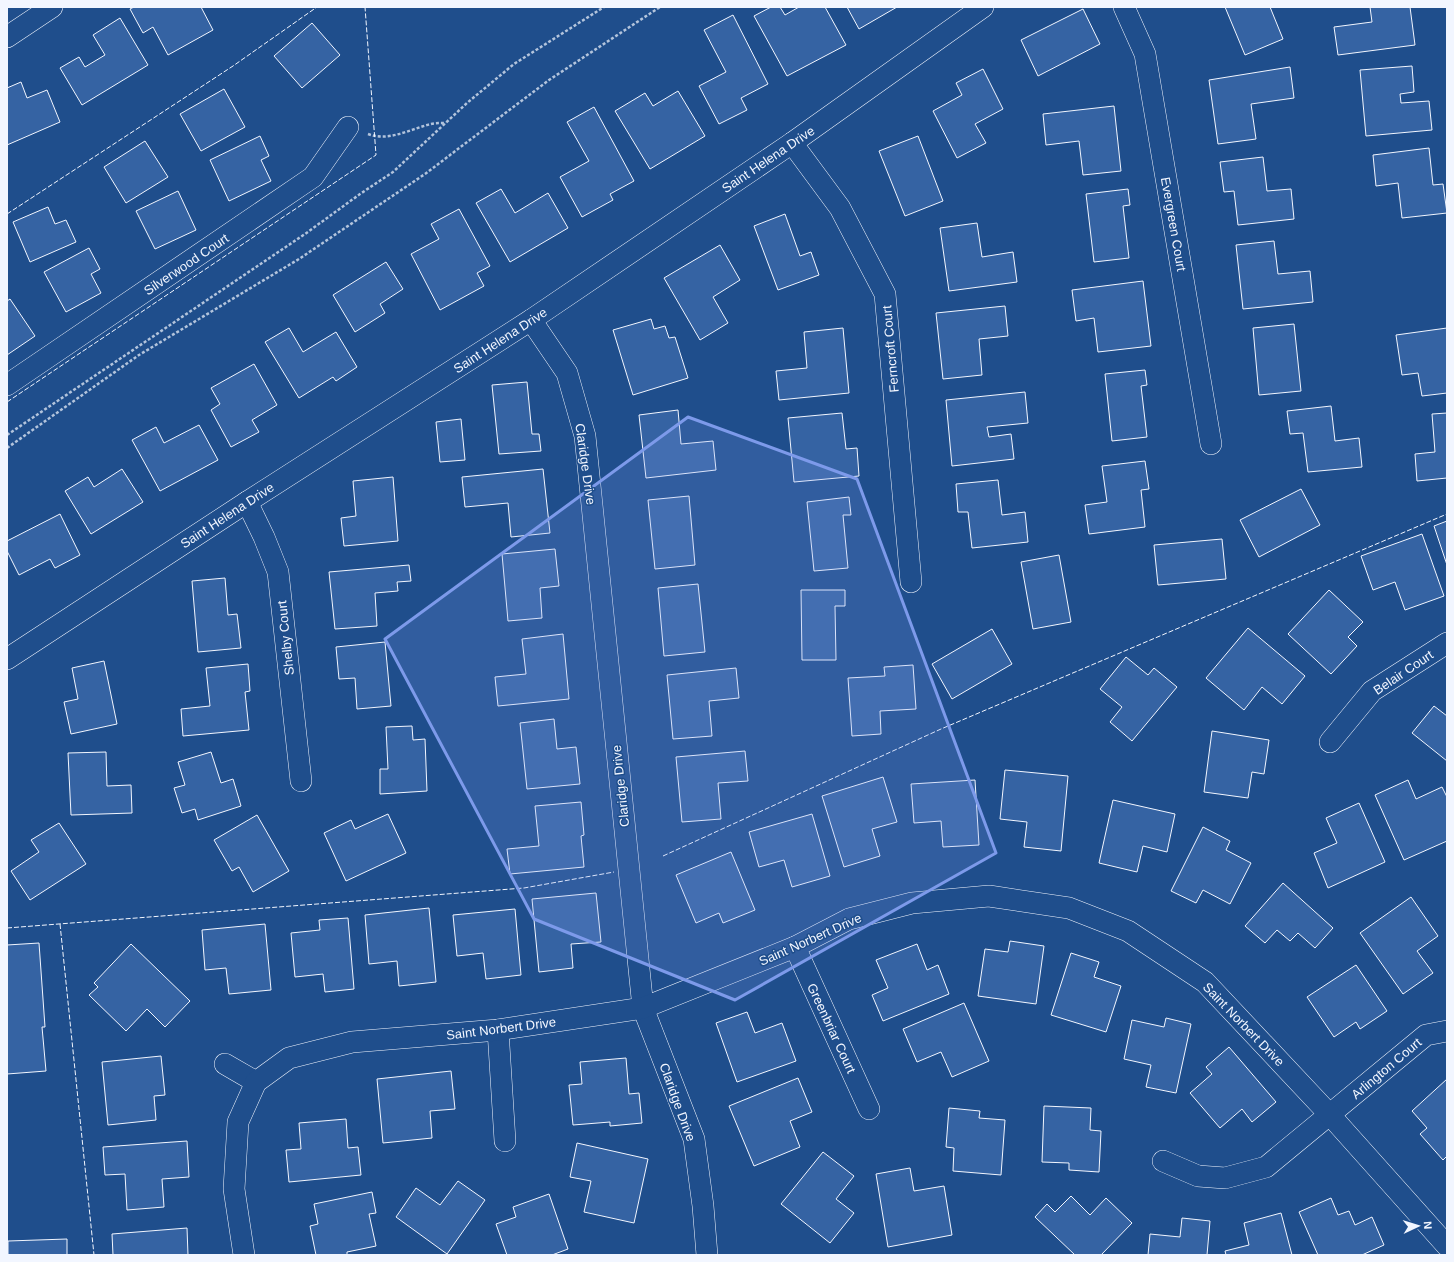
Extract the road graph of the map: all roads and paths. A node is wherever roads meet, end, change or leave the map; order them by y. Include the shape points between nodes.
1 (52, 7) edge
2 (604, 7) edge
3 (660, 7) edge
4 (983, 7) edge
5 (1124, 7) edge
6 (7, 37) edge
7 (447, 122) junction
8 (348, 127) joint
9 (792, 143) junction
10 (532, 320) junction
11 (7, 384) edge
12 (7, 435) edge
13 (1211, 444) dead end
14 (7, 448) edge
15 (247, 502) junction
16 (911, 582) dead end
17 (1447, 642) edge
18 (7, 659) edge
19 (1330, 742) dead end
20 (301, 781) dead end
21 (795, 947) junction
22 (643, 1008) junction
23 (498, 1030) junction
24 (1447, 1031) edge
25 (225, 1064) dead end
26 (256, 1082) junction
27 (869, 1109) dead end
28 (1330, 1114) junction
29 (505, 1141) dead end
30 (1163, 1161) dead end
31 (1447, 1246) edge
32 (244, 1255) edge
33 (707, 1255) edge

1 - 6 street
2 - 7 path via 514,64
3 - 14 path via 550,80 425,174 299,259 139,355
4 - 9 street, Saint Helena Drive
5 - 13 street, Evergreen Court via 1145,54
7 - 8 path via 400,134 375,137
7 - 12 path via 393,172
8 - 11 street, Silverwood Court via 313,177
9 - 10 street, Saint Helena Drive
9 - 16 street, Ferncroft Court via 840,208 885,294
10 - 15 street, Saint Helena Drive
10 - 22 street, Claridge Drive via 567,373 585,436
15 - 18 street, Saint Helena Drive
15 - 20 street, Shelby Court via 278,572
17 - 19 street, Belair Court via 1372,692
21 - 22 street, Saint Norbert Drive
21 - 27 street, Greenbriar Court
21 - 28 street, Saint Norbert Drive via 849,919 912,903 989,896 1069,908 1128,931 1205,982
22 - 23 street, Saint Norbert Drive
22 - 33 street, Claridge Drive via 694,1139
23 - 26 street, Saint Norbert Drive via 352,1042 290,1058
23 - 29 street
24 - 28 street, Arlington Court via 1426,1036
25 - 26 street
26 - 32 street via 238,1122 234,1189
28 - 30 street, Arlington Court via 1266,1167 1259,1169 1225,1178 1198,1176
28 - 31 street, Saint Norbert Drive

